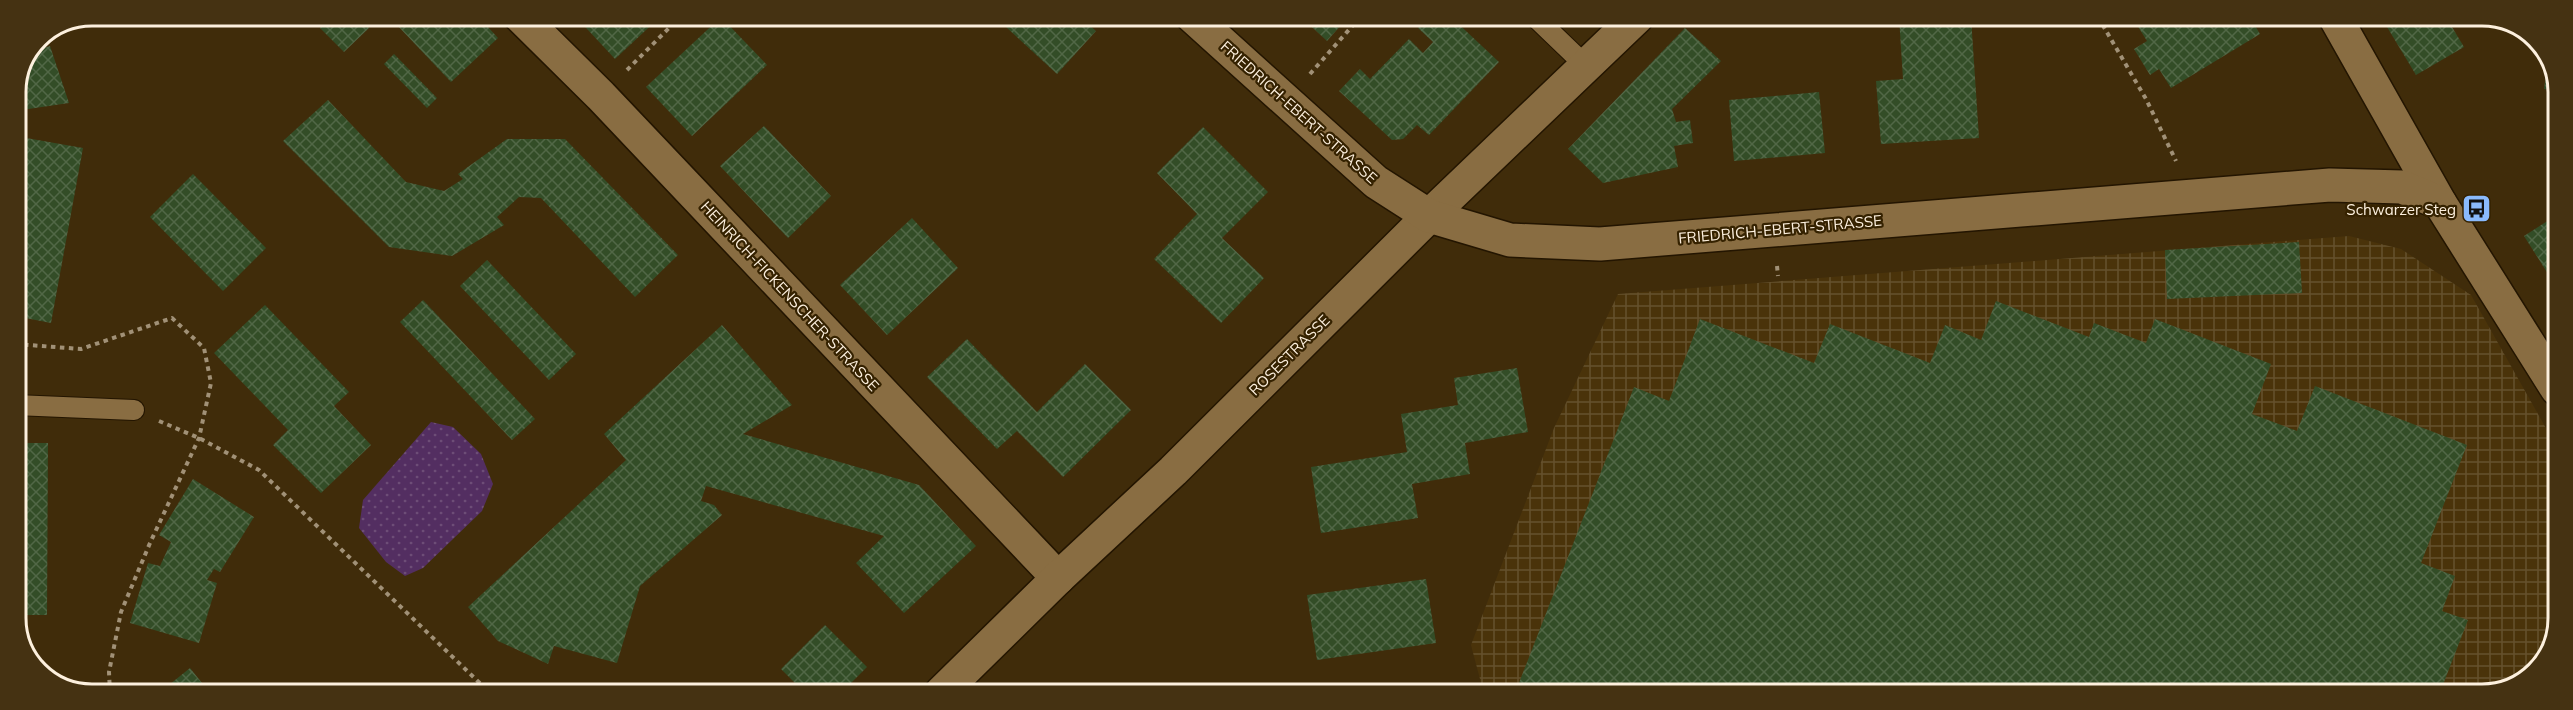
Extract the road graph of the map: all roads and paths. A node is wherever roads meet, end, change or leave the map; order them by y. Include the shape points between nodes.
1 (530, 26) edge
2 (671, 26) edge
3 (1203, 26) edge
4 (1352, 26) edge
5 (1545, 26) edge
6 (1628, 26) edge
7 (2103, 26) edge
8 (2340, 26) edge
9 (1587, 67) junction
10 (1310, 74) dead end
11 (601, 96) junction
12 (2176, 162) dead end
13 (2440, 203) junction
14 (1429, 216) junction
15 (26, 345) edge
16 (2548, 374) edge
17 (26, 405) edge
18 (134, 410) joint
19 (199, 438) junction
20 (1058, 578) junction
21 (110, 684) edge
22 (481, 684) edge
23 (950, 684) edge

1 - 11 street, HEINRICH-FICKENSCHER-STRASSE
2 - 11 path
3 - 14 street, FRIEDRICH-EBERT-STRASSE via 1377,182
4 - 10 path
5 - 9 lane
6 - 9 street, ROSESTRASSE
7 - 12 path via 2146,99
8 - 13 street
9 - 14 street, ROSESTRASSE
11 - 20 street, HEINRICH-FICKENSCHER-STRASSE
13 - 14 street, FRIEDRICH-EBERT-STRASSE via 2402,187 2330,185 1600,244 1510,240
13 - 16 street
14 - 20 street, ROSESTRASSE via 1173,471
15 - 19 path via 81,349 172,318 204,348 211,383
17 - 18 lane
18 - 19 path
19 - 21 path via 121,612
19 - 22 path via 259,470
20 - 23 street, ROSESTRASSE

